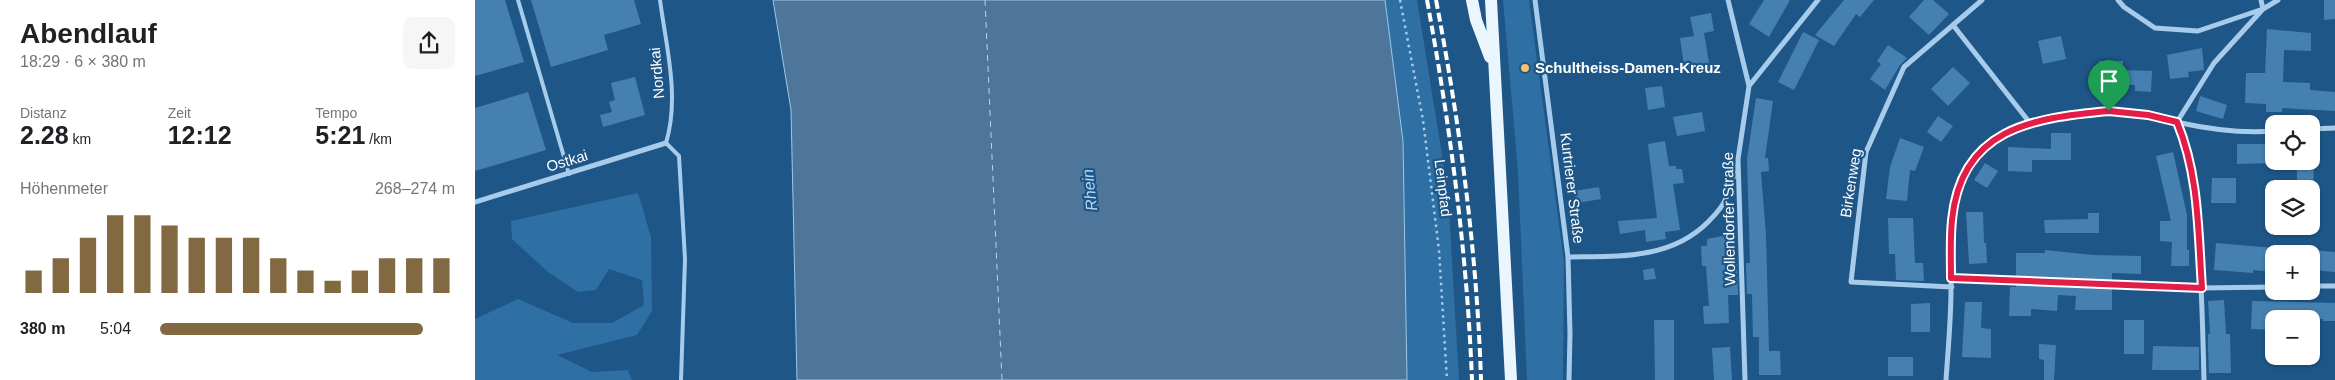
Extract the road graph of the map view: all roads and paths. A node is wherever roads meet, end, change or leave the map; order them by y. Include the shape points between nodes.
1 (519, 0) edge
2 (660, 0) edge
3 (1400, 0) edge
4 (1472, 0) edge
5 (1491, 0) edge
6 (1535, 0) edge
7 (1728, 0) edge
8 (1818, 0) edge
9 (1983, 0) edge
10 (2118, 0) edge
11 (2261, 0) edge
12 (2278, 0) edge
13 (2263, 9) junction
14 (1953, 25) junction
15 (1495, 69) junction
16 (1749, 86) junction
17 (2029, 122) junction
18 (2177, 122) junction
19 (2335, 128) edge
20 (2320, 129) edge
21 (2265, 132) edge
22 (666, 143) junction
23 (1739, 160) junction
24 (569, 174) junction
25 (475, 202) edge
26 (1568, 257) junction
27 (1951, 278) junction
28 (2320, 286) edge
29 (2335, 286) edge
30 (1952, 287) junction
31 (2265, 287) edge
32 (2202, 288) junction
33 (681, 380) edge
34 (1447, 380) edge
35 (1511, 380) edge
36 (1569, 380) edge
37 (1745, 380) edge
38 (1946, 380) edge
39 (2204, 380) edge

1 - 24 lane
2 - 22 lane, Nordkai via 672,88 671,126
3 - 34 path, Leinpfad via 1423,120 1438,241
4 - 15 main road via 1476,20
5 - 15 main road
6 - 26 street, Kurtrierer Straße
7 - 16 street, Wollendorfer Straße
8 - 16 street
9 - 14 street, Birkenweg
10 - 13 street via 2155,28 2198,31
11 - 13 street
12 - 13 street
13 - 18 street via 2214,63
14 - 17 street
14 - 30 street, Birkenweg via 1904,67 1866,152 1851,282
15 - 35 main road
16 - 23 street, Wollendorfer Straße
17 - 18 street via 2109,111
17 - 27 street via 2002,135 1977,153 1961,181 1952,220
18 - 21 street via 2245,133
18 - 32 street via 2195,190
19 - 20 street
22 - 24 street, Ostkai
22 - 33 lane via 679,156 685,259
23 - 26 street via 1726,199 1715,215 1700,230 1668,249 1629,256
23 - 37 street, Wollendorfer Straße
24 - 25 street, Ostkai
26 - 36 street, Kurtrierer Straße
27 - 30 street
27 - 32 street
28 - 29 street
30 - 38 street
31 - 32 street
32 - 39 street

